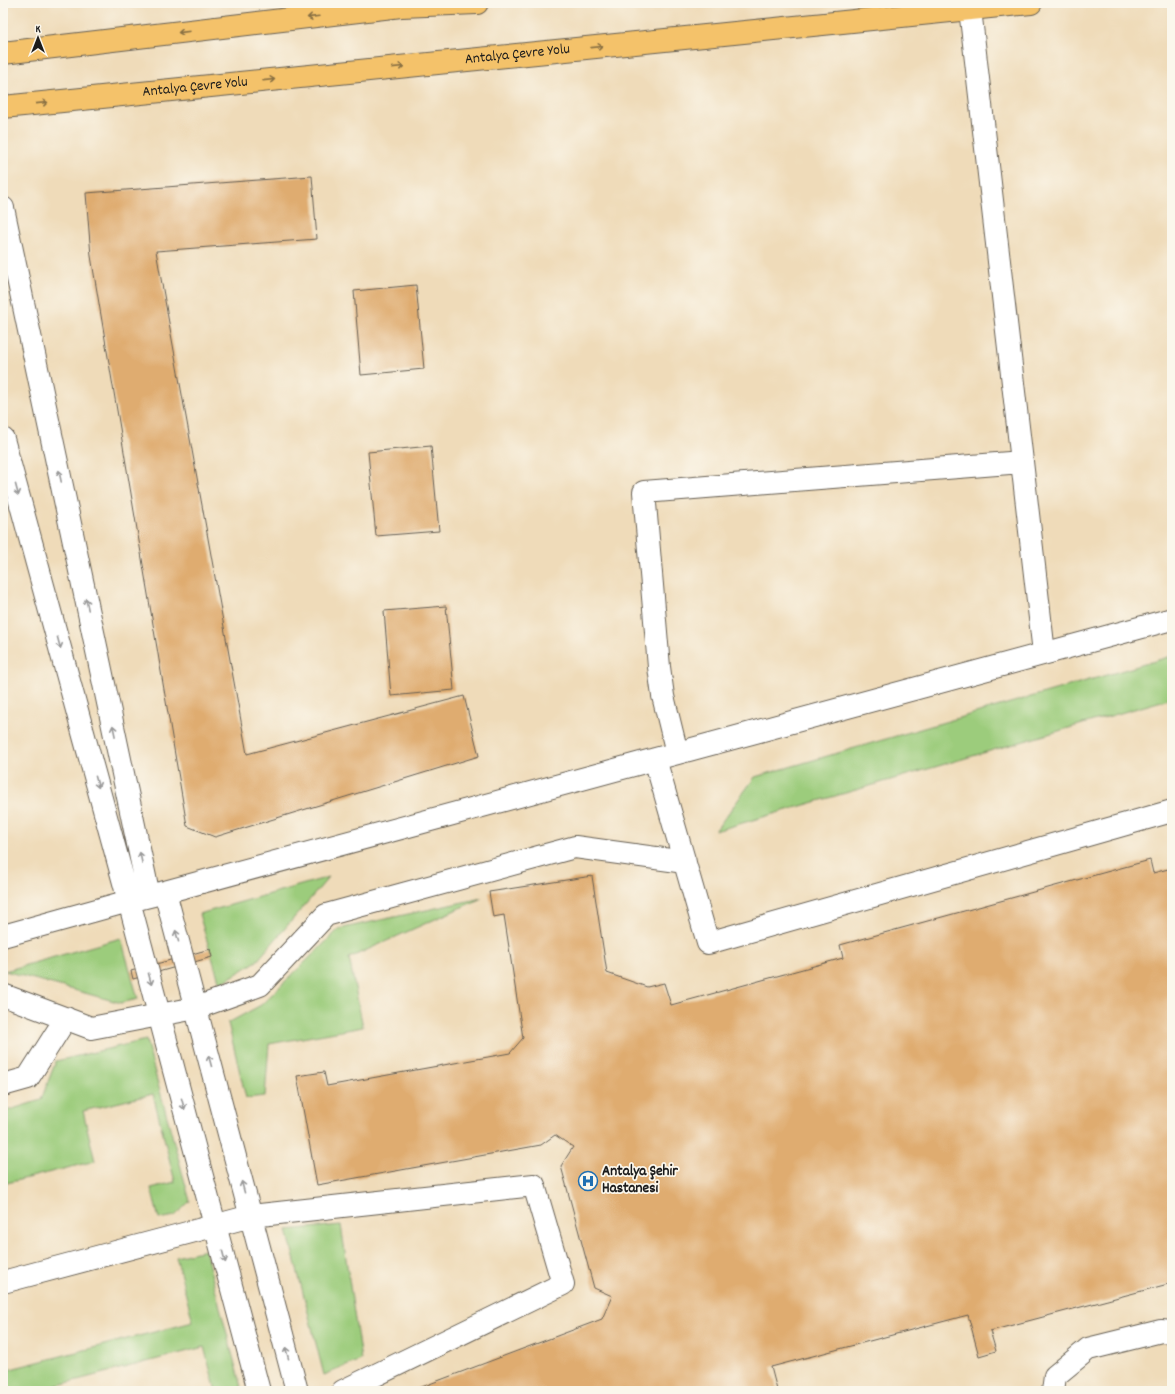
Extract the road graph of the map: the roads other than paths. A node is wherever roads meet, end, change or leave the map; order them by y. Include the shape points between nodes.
1 (478, 3) edge
2 (1031, 3) edge
3 (970, 9) junction
4 (3, 53) edge
5 (3, 107) edge
6 (3, 208) edge
7 (3, 439) edge
8 (1022, 462) junction
9 (1172, 619) edge
10 (1044, 653) junction
11 (677, 753) junction
12 (655, 759) junction
13 (1172, 811) edge
14 (685, 862) junction
15 (148, 896) junction
16 (3, 936) edge
17 (3, 996) edge
18 (196, 1008) junction
19 (159, 1015) junction
20 (66, 1018) junction
21 (3, 1086) edge
22 (251, 1216) junction
23 (215, 1225) junction
24 (3, 1282) edge
25 (1172, 1332) edge
26 (259, 1391) edge
27 (297, 1391) edge
28 (343, 1391) edge
29 (1053, 1391) edge

1 -> 4 main road via 401,6
2 - 3 main road, Antalya Çevre Yolu
5 -> 3 main road, Antalya Çevre Yolu
3 - 8 street
15 -> 6 street
7 -> 15 street
8 - 10 street
8 - 11 street via 644,492 659,667 663,696
9 - 10 street
10 - 11 street
11 - 12 street
12 - 14 street
12 - 15 street
13 - 14 street via 708,943
14 - 18 street via 575,848 326,915 260,985
15 - 16 street
18 -> 15 street
15 -> 19 street
17 - 20 street
18 - 19 street
22 -> 18 street
19 - 20 street via 92,1028
19 -> 23 street
20 - 21 street via 28,1078
22 - 23 street
27 -> 22 street
22 - 28 street via 534,1185 563,1284
23 - 24 street
23 -> 26 street
25 - 29 street via 1161,1331 1088,1349 1056,1376

